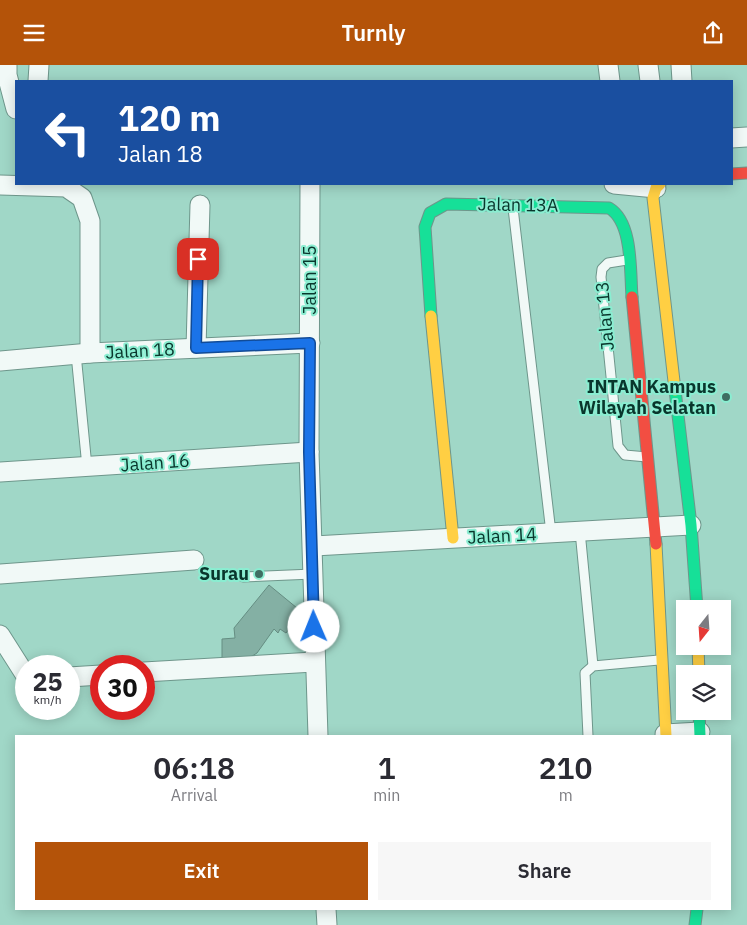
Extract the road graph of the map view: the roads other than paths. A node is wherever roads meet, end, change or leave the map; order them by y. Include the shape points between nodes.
1 (39, 65) edge
2 (608, 65) edge
3 (648, 65) edge
4 (681, 65) edge
5 (5, 72) edge
6 (38, 80) edge
7 (610, 80) edge
8 (650, 80) edge
9 (682, 80) edge
10 (15, 106) edge
11 (747, 137) edge
12 (733, 138) edge
13 (747, 173) edge
14 (733, 175) edge
15 (0, 185) edge
16 (310, 185) edge
17 (636, 185) edge
18 (658, 186) edge
19 (200, 205) dead end
20 (513, 205) junction
21 (628, 260) junction
22 (310, 343) junction
23 (196, 348) junction
24 (83, 354) junction
25 (0, 361) edge
26 (309, 452) junction
27 (649, 457) junction
28 (87, 467) junction
29 (0, 472) edge
30 (691, 525) junction
31 (656, 527) junction
32 (580, 531) junction
33 (551, 533) junction
34 (453, 538) junction
35 (314, 545) junction
36 (194, 560) dead end
37 (0, 574) edge
38 (314, 574) junction
39 (243, 577) dead end
40 (696, 600) edge
41 (0, 635) edge
42 (15, 659) edge
43 (662, 660) junction
44 (314, 662) junction
45 (593, 666) junction
46 (155, 671) edge
47 (699, 720) edge
48 (700, 734) edge
49 (318, 735) edge
50 (588, 735) edge
51 (666, 735) edge
52 (326, 910) edge
53 (697, 910) edge
54 (328, 925) edge
55 (695, 925) edge

1 - 6 street
2 - 7 street
3 - 8 street
4 - 9 street
5 - 10 street
11 - 12 street
13 - 14 street
15 - 24 street via 66,187 82,199 90,221
16 - 22 street, Jalan 15
17 - 18 street
18 - 30 street via 653,198
19 - 23 street
20 - 21 street, Jalan 13A via 609,208 624,221
20 - 33 lane
20 - 34 street, Jalan 13A via 446,204 434,208 424,226
21 - 27 street, Jalan 13A
21 - 27 lane, Jalan 13 via 608,263 602,269 601,277 617,437 620,452
22 - 23 street, Jalan 18
22 - 26 street, Jalan 15
23 - 24 street, Jalan 18
24 - 25 street, Jalan 18
24 - 28 lane
26 - 28 street, Jalan 16
26 - 35 street, Jalan 15
27 - 31 street, Jalan 13A
28 - 29 street, Jalan 16
30 - 31 street, Jalan 14
30 - 40 street
31 - 32 street, Jalan 14
31 - 43 street
32 - 33 street, Jalan 14
32 - 45 lane
33 - 34 street, Jalan 14
34 - 35 street, Jalan 14
35 - 38 street, Jalan 15
36 - 37 street
38 - 39 lane
38 - 44 street, Jalan 15
41 - 42 street
43 - 45 lane
43 - 51 street
44 - 46 street
44 - 49 street, Jalan 15
45 - 50 lane via 585,673
47 - 48 street
48 - 51 street
52 - 54 street
53 - 55 street

